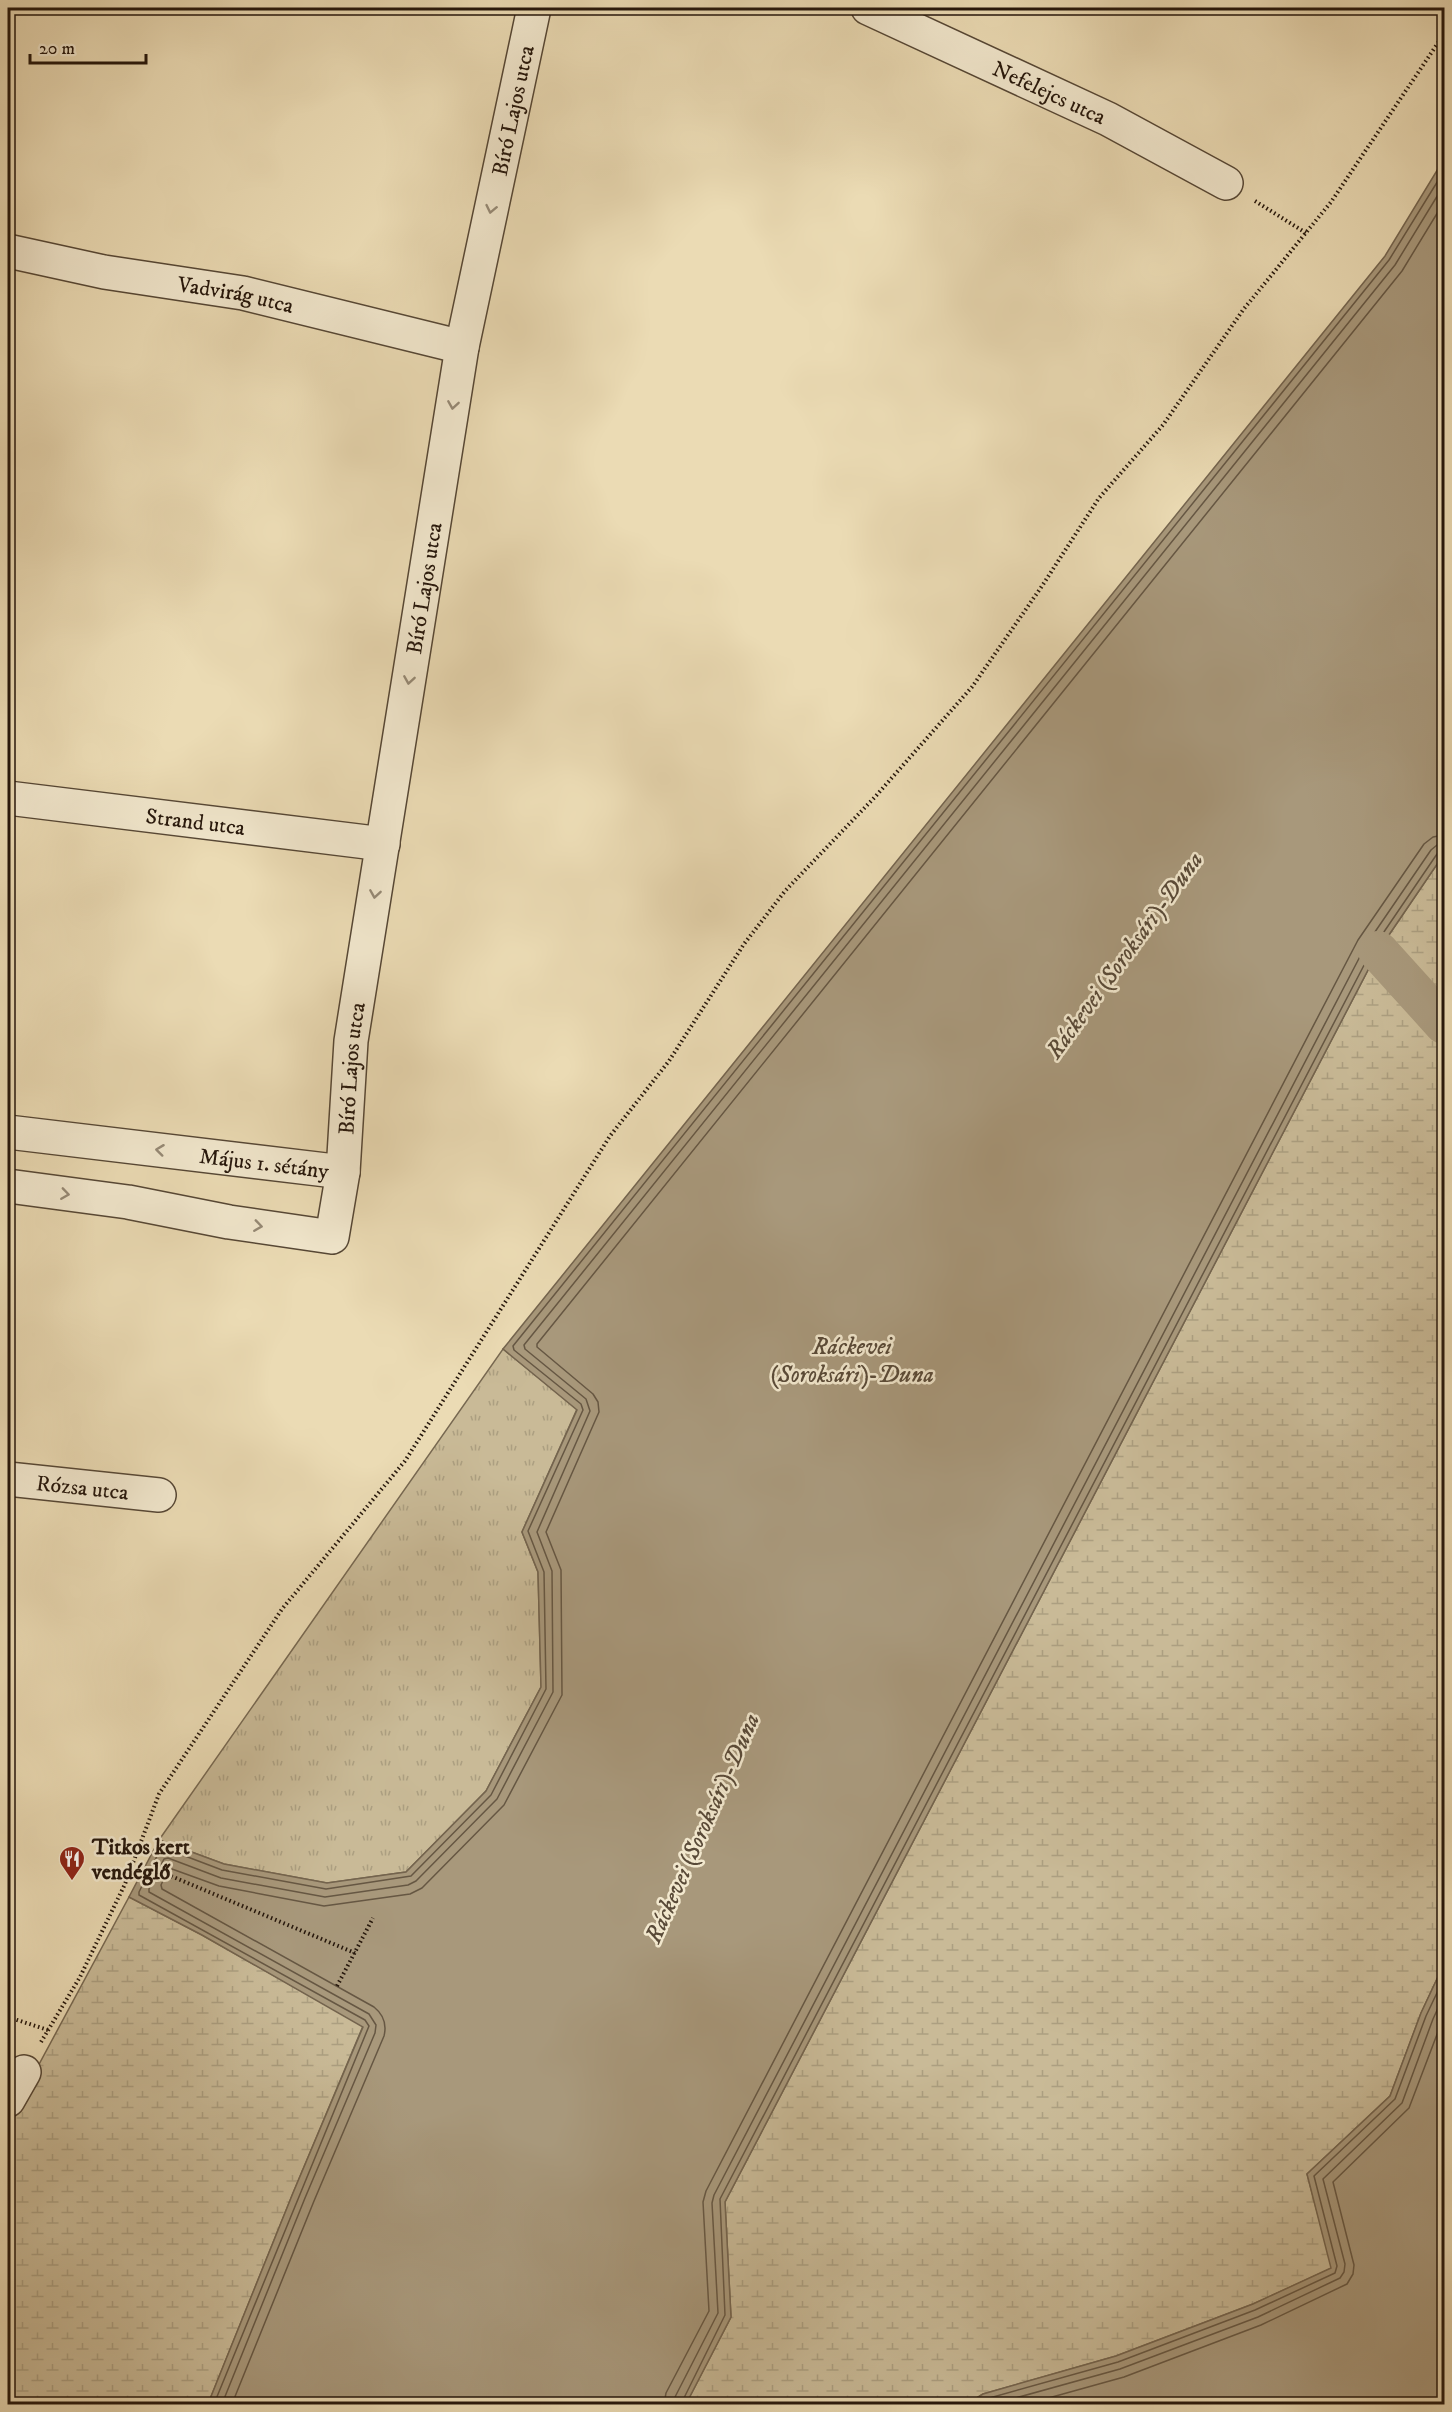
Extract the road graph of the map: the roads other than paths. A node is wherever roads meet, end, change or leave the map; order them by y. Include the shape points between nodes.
1 (534, 8) edge
2 (868, 8) edge
3 (1226, 183) road end
4 (8, 251) edge
5 (462, 347) junction
6 (8, 798) edge
7 (384, 844) junction
8 (8, 1132) edge
9 (343, 1172) junction
10 (8, 1186) edge
11 (8, 1479) edge
12 (159, 1495) dead end

1 -> 5 street, Bíró Lajos utca
2 - 3 street, Nefelejcs utca via 1108,118
4 - 5 street, Vadvirág utca via 104,272 243,293
5 -> 7 street, Bíró Lajos utca
6 - 7 street, Strand utca
7 -> 9 street, Bíró Lajos utca via 351,1041
9 -> 8 street, Május 1. sétány
10 -> 9 street, Május 1. sétány via 332,1237
11 - 12 street, Rózsa utca

